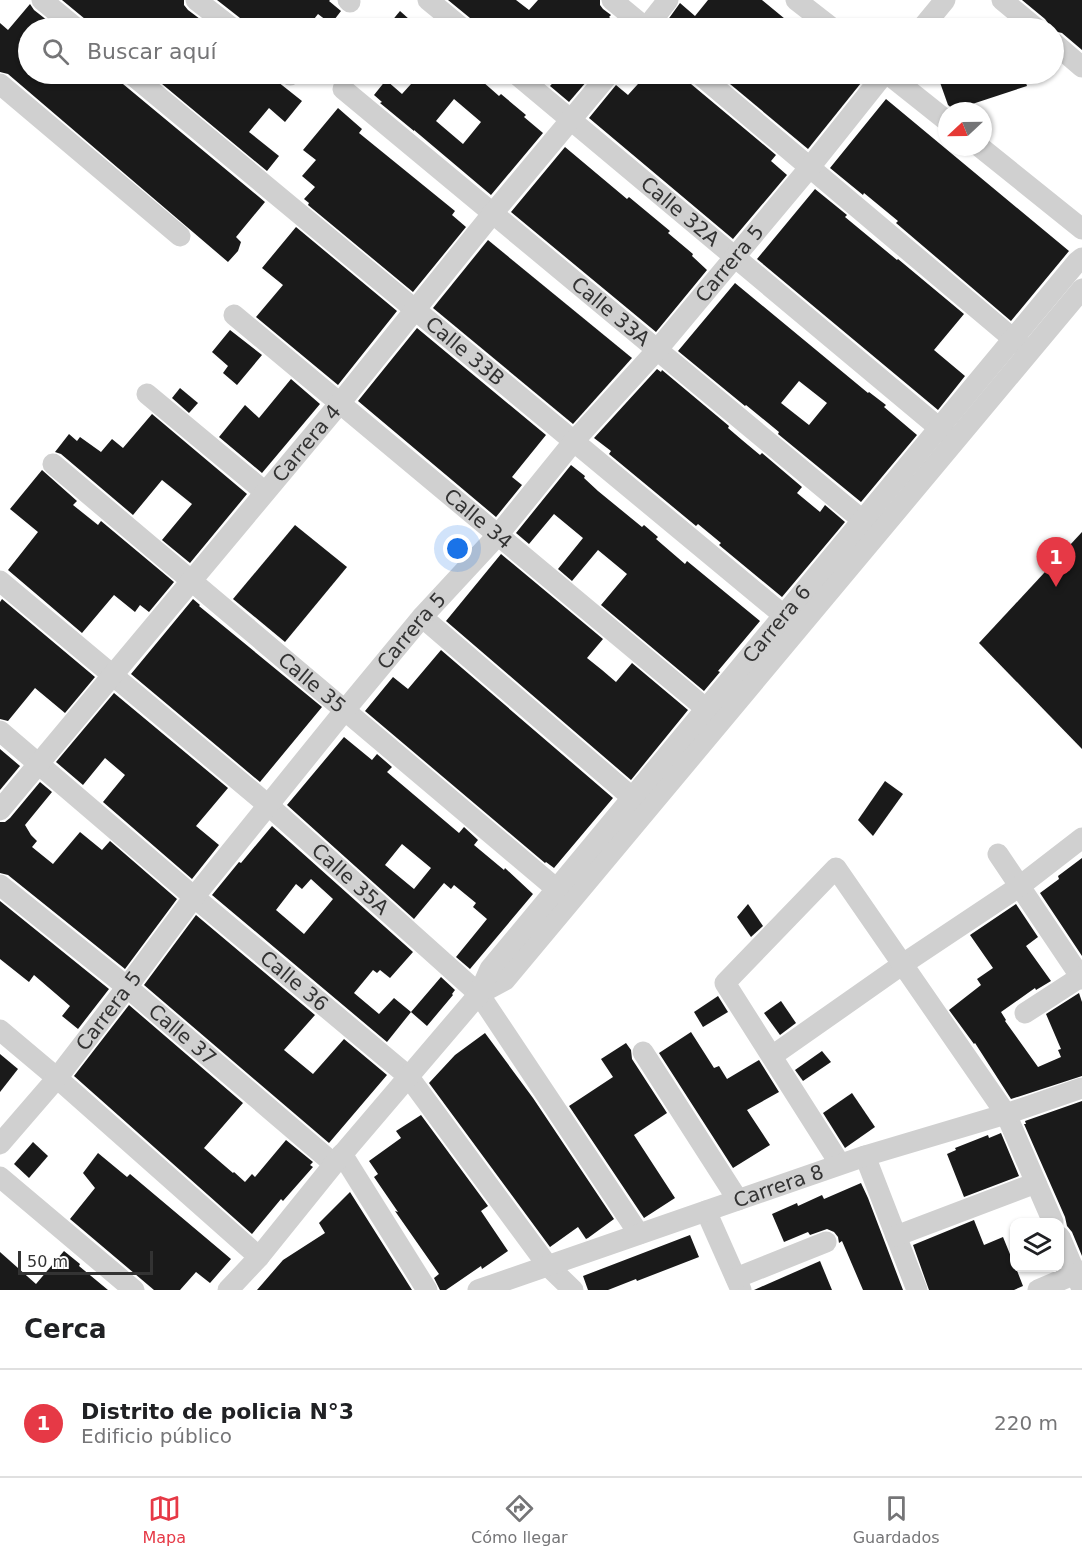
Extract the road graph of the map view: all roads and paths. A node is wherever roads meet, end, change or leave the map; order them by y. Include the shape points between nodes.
1 (42, 0) edge
2 (196, 0) edge
3 (428, 0) edge
4 (612, 0) edge
5 (668, 0) edge
6 (796, 0) edge
7 (945, 0) edge
8 (1002, 0) edge
9 (64, 18) edge
10 (219, 18) edge
11 (450, 18) edge
12 (634, 18) edge
13 (654, 18) edge
14 (819, 18) edge
15 (930, 18) edge
16 (1024, 18) edge
17 (1064, 52) edge
18 (1082, 67) edge
19 (0, 84) edge
20 (142, 84) edge
21 (528, 84) edge
22 (601, 84) edge
23 (711, 84) edge
24 (878, 84) edge
25 (899, 84) edge
26 (343, 89) dead end
27 (938, 114) edge
28 (571, 120) junction
29 (991, 156) edge
30 (810, 167) junction
31 (492, 213) junction
32 (1082, 229) edge
33 (180, 236) dead end
34 (735, 257) junction
35 (1082, 258) edge
36 (1082, 289) edge
37 (415, 309) junction
38 (234, 315) dead end
39 (1021, 345) junction
40 (657, 350) junction
41 (147, 394) dead end
42 (340, 403) junction
43 (947, 435) junction
44 (574, 441) junction
45 (53, 464) dead end
46 (265, 492) junction
47 (870, 527) junction
48 (498, 535) junction
49 (0, 581) edge
50 (191, 581) junction
51 (422, 617) junction
52 (791, 622) junction
53 (113, 676) junction
54 (345, 710) junction
55 (713, 715) junction
56 (0, 731) edge
57 (39, 764) junction
58 (640, 804) junction
59 (268, 805) junction
60 (0, 810) edge
61 (1082, 838) edge
62 (998, 854) dead end
63 (0, 885) edge
64 (1020, 886) junction
65 (564, 895) junction
66 (194, 897) junction
67 (903, 964) junction
68 (1082, 977) edge
69 (127, 987) junction
70 (479, 994) junction
71 (1024, 1013) dead end
72 (0, 1030) edge
73 (643, 1052) dead end
74 (771, 1056) junction
75 (408, 1076) junction
76 (57, 1078) junction
77 (1082, 1088) edge
78 (1006, 1114) junction
79 (0, 1144) edge
80 (865, 1156) junction
81 (338, 1159) junction
82 (840, 1164) junction
83 (0, 1177) edge
84 (1036, 1183) junction
85 (738, 1200) junction
86 (706, 1211) junction
87 (1051, 1218) edge
88 (639, 1234) junction
89 (896, 1236) junction
90 (826, 1242) dead end
91 (1064, 1247) edge
92 (258, 1257) junction
93 (548, 1266) junction
94 (1080, 1278) edge
95 (738, 1284) edge
96 (134, 1290) edge
97 (228, 1290) edge
98 (427, 1290) edge
99 (478, 1290) edge
100 (573, 1290) edge
101 (917, 1290) edge
102 (1038, 1290) edge

1 - 9 street
2 - 10 street
3 - 11 street
4 - 12 street
5 - 13 street
6 - 14 street
7 - 15 street
8 - 16 street
17 - 18 street
19 - 33 street
20 - 37 street, Calle 33B
21 - 28 street, Calle 32A
22 - 28 street, Carrera 4
23 - 30 street
24 - 30 street, Carrera 5
25 - 27 street
26 - 31 street, Calle 33A
28 - 31 street, Carrera 4
28 - 34 street, Calle 32A
29 - 32 street
30 - 34 street, Carrera 5
30 - 39 street
31 - 37 street, Carrera 4
31 - 40 street, Calle 33A
34 - 40 street, Carrera 5
34 - 43 street, Calle 32A
35 - 39 street, Carrera 6
36 - 39 street, Carrera 6
37 - 42 street, Carrera 4
37 - 44 street, Calle 33B
38 - 42 street, Calle 34
39 - 43 street, Carrera 6
40 - 44 street, Carrera 5
40 - 47 street, Calle 33A
41 - 46 street
42 - 46 street, Carrera 4
42 - 48 street, Calle 34
43 - 47 street, Carrera 6
44 - 48 street, Carrera 5
44 - 52 street, Calle 33B
45 - 50 street, Calle 35
46 - 50 street, Carrera 4
47 - 52 street, Carrera 6
48 - 51 street, Carrera 5
48 - 55 street, Calle 34
49 - 53 street, Calle 35A
50 - 53 street, Carrera 4
50 - 54 street, Calle 35
51 - 54 street, Carrera 5
51 - 58 street
52 - 55 street, Carrera 6
53 - 57 street, Carrera 4
53 - 59 street, Calle 35A
54 - 59 street, Carrera 5
54 - 65 street, Calle 35
55 - 58 street, Carrera 6
56 - 57 street, Calle 36
57 - 60 street, Carrera 4
57 - 66 street, Calle 36
58 - 65 street, Carrera 6
59 - 66 street, Carrera 5
59 - 70 street, Calle 35A
61 - 64 street
62 - 64 street
63 - 69 street, Calle 37
64 - 67 street
64 - 68 street
65 - 70 street, Carrera 6 via 490,969
66 - 69 street, Carrera 5
66 - 75 street, Calle 36
67 - 74 street
67 - 74 street via 836,868 725,983
67 - 78 street
68 - 71 street
69 - 76 street, Carrera 5
69 - 81 street, Calle 37
70 - 75 street, Carrera 6
70 - 88 street, Calle 35A
72 - 76 street
73 - 85 street
74 - 82 street
75 - 81 street, Carrera 6
75 - 93 street, Calle 36
76 - 79 street, Carrera 5
76 - 92 street
77 - 78 street, Carrera 8
78 - 80 street, Carrera 8
78 - 84 street
80 - 82 street, Carrera 8
80 - 89 street
81 - 92 street, Carrera 6
81 - 98 street, Calle 37
82 - 85 street, Carrera 8
83 - 96 street
84 - 87 street
84 - 89 street
85 - 86 street, Carrera 8
86 - 88 street, Carrera 8
86 - 95 street
88 - 93 street, Carrera 8
89 - 101 street
90 - 95 street
91 - 94 street
92 - 97 street, Carrera 6
93 - 99 street, Carrera 8
93 - 100 street, Calle 36
94 - 102 street

